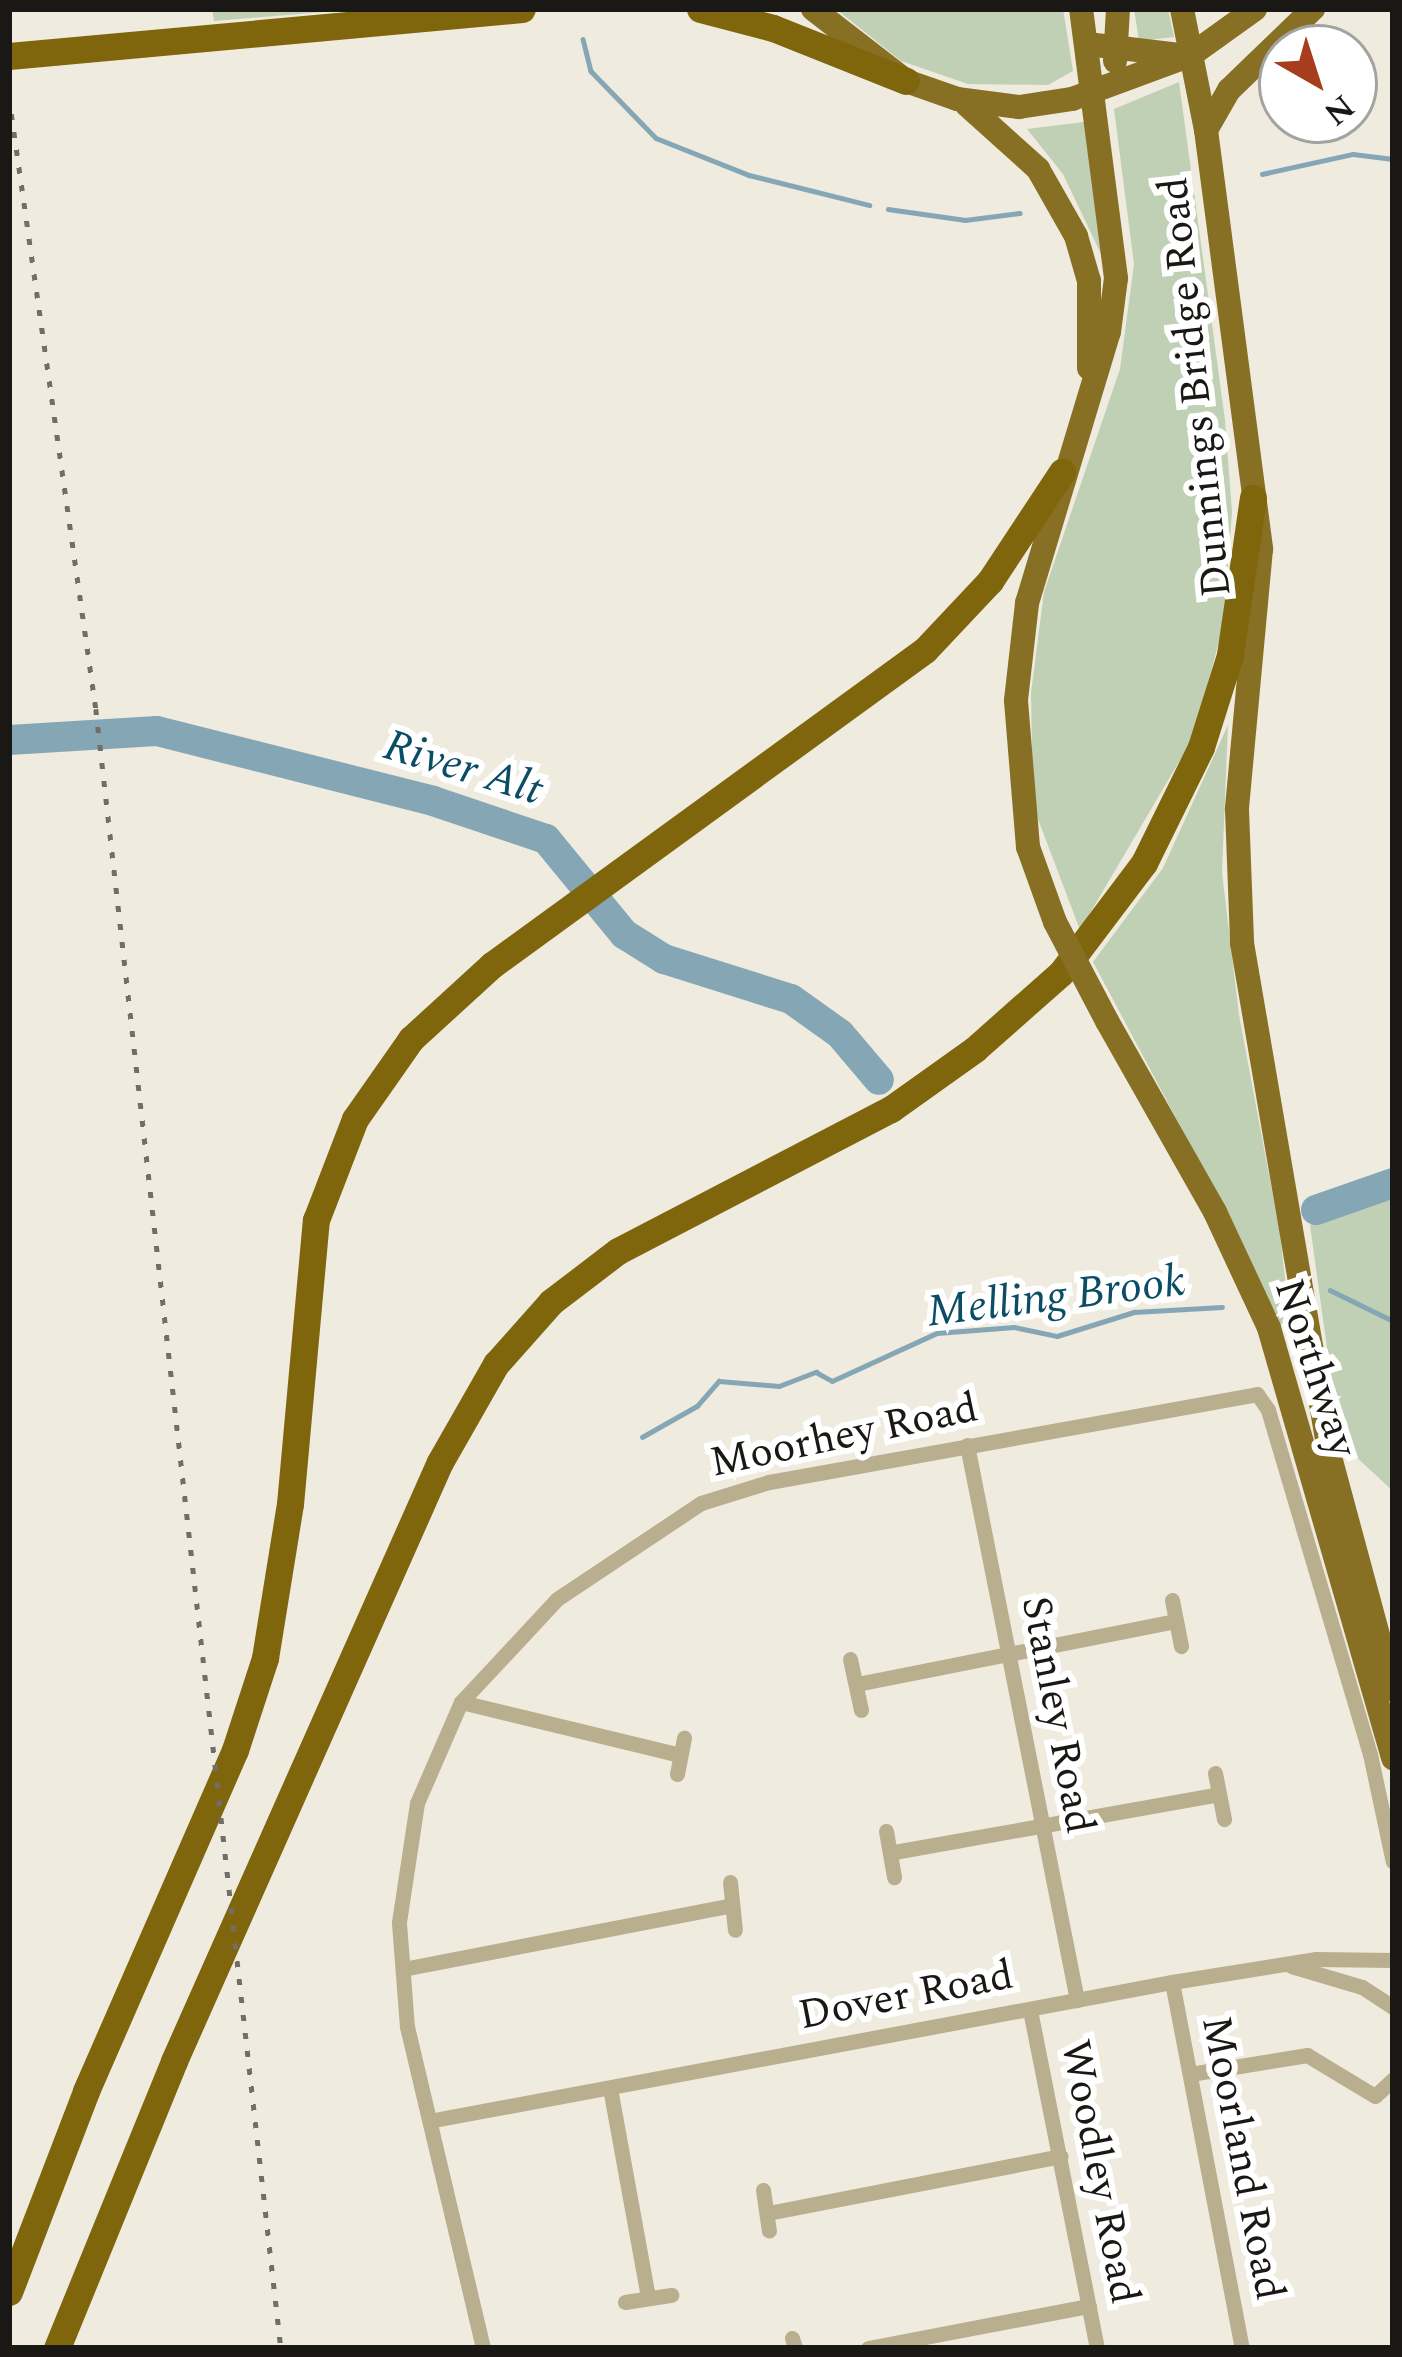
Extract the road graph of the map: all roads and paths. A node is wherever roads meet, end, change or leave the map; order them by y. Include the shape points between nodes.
1 (522, 9) edge
2 (700, 9) edge
3 (813, 9) edge
4 (1082, 9) edge
5 (1118, 9) edge
6 (1182, 9) edge
7 (1255, 9) edge
8 (1313, 9) edge
9 (1087, 44) junction
10 (1119, 50) junction
11 (1191, 55) junction
12 (9, 56) edge
13 (906, 81) junction
14 (1094, 92) junction
15 (957, 99) junction
16 (1206, 130) junction
17 (1088, 388) junction
18 (1062, 472) junction
19 (1253, 498) junction
20 (1285, 1210) joint
21 (1215, 1212) joint
22 (1256, 1394) joint
23 (967, 1445) junction
24 (1172, 1600) dead end
25 (1175, 1622) junction
26 (1181, 1646) dead end
27 (1007, 1655) junction
28 (850, 1659) dead end
29 (857, 1684) junction
30 (1393, 1690) edge
31 (460, 1702) junction
32 (861, 1710) dead end
33 (684, 1738) dead end
34 (680, 1755) junction
35 (1393, 1759) edge
36 (1215, 1773) dead end
37 (677, 1774) dead end
38 (1215, 1795) junction
39 (1224, 1820) dead end
40 (1042, 1829) junction
41 (886, 1831) dead end
42 (893, 1852) junction
43 (1393, 1862) edge
44 (894, 1877) dead end
45 (730, 1882) dead end
46 (731, 1905) junction
47 (735, 1930) dead end
48 (1369, 1959) junction
49 (1393, 1960) edge
50 (1285, 1964) junction
51 (403, 1969) junction
52 (1172, 1982) junction
53 (1362, 1987) junction
54 (1077, 2000) junction
55 (1393, 2007) edge
56 (1030, 2010) junction
57 (1190, 2074) junction
58 (1393, 2079) edge
59 (610, 2088) junction
60 (434, 2120) junction
61 (1060, 2156) junction
62 (763, 2190) dead end
63 (9, 2291) edge
64 (671, 2295) dead end
65 (648, 2298) junction
66 (625, 2302) dead end
67 (1089, 2306) junction
68 (57, 2348) edge
69 (483, 2348) edge
70 (868, 2348) edge
71 (1097, 2348) edge
72 (1242, 2348) edge

1 - 12 highway
2 - 13 highway
3 - 13 highway
4 - 9 highway, Dunnings Bridge Road
5 - 10 highway
6 - 11 highway, Dunnings Bridge Road
7 - 11 highway
8 - 16 highway via 1229,90
9 - 10 highway
9 - 14 highway, Dunnings Bridge Road
10 - 11 highway
10 - 14 highway
11 - 14 highway
11 - 16 highway, Dunnings Bridge Road
13 - 15 highway
14 - 15 highway via 1042,106
14 - 17 highway, Dunnings Bridge Road via 1116,278 1109,332
15 - 17 highway via 1038,169 1076,236 1089,281
16 - 19 highway, Dunnings Bridge Road
17 - 18 highway, Dunnings Bridge Road
18 - 21 highway, Dunnings Bridge Road, bridge via 1028,603 1016,700 1028,847 1055,922
18 - 63 highway via 990,581 926,650 553,920 411,1039 377,1082 329,1174 307,1278 290,1504 265,1658 235,1750 86,2090
19 - 20 highway, Dunnings Bridge Road via 1260,615 1236,870
19 - 68 highway via 1230,655 1201,747 1144,862 1061,973 890,1109 618,1251 551,1302 496,1364 440,1462 174,2061
20 - 30 highway, Northway via 1330,1456
21 - 35 highway, Northway via 1269,1328
22 - 23 street, Moorhey Road
22 - 43 street, Northway via 1268,1410 1370,1754
23 - 27 street, Stanley Road
23 - 31 street, Moorhey Road via 701,1503 557,1599
24 - 25 street
25 - 26 street
25 - 27 street
27 - 29 street
27 - 40 street, Stanley Road
28 - 29 street
29 - 32 street
31 - 34 street
31 - 51 street, Moorhey Road via 417,1803 399,1922
33 - 34 street
34 - 37 street
36 - 38 street
38 - 39 street
38 - 40 street
40 - 42 street
40 - 54 street, Stanley Road
41 - 42 street
42 - 44 street
45 - 46 street
46 - 47 street
46 - 51 street
48 - 49 street, Dover Road
48 - 50 street, Dover Road
48 - 53 street
50 - 52 street, Dover Road
50 - 53 street
51 - 60 street, Moorhey Road via 407,2027
52 - 54 street, Dover Road
52 - 57 street, Moorland Road
53 - 55 street
54 - 56 street, Dover Road
56 - 59 street, Dover Road
56 - 61 street, Woodley Road
57 - 58 street via 1307,2055 1376,2096
57 - 72 street, Moorland Road
59 - 60 street, Dover Road
59 - 65 street
60 - 69 street, Moorhey Road
61 - 62 street via 769,2222
61 - 67 street, Woodley Road
64 - 65 street
65 - 66 street
67 - 70 street
67 - 71 street, Woodley Road

